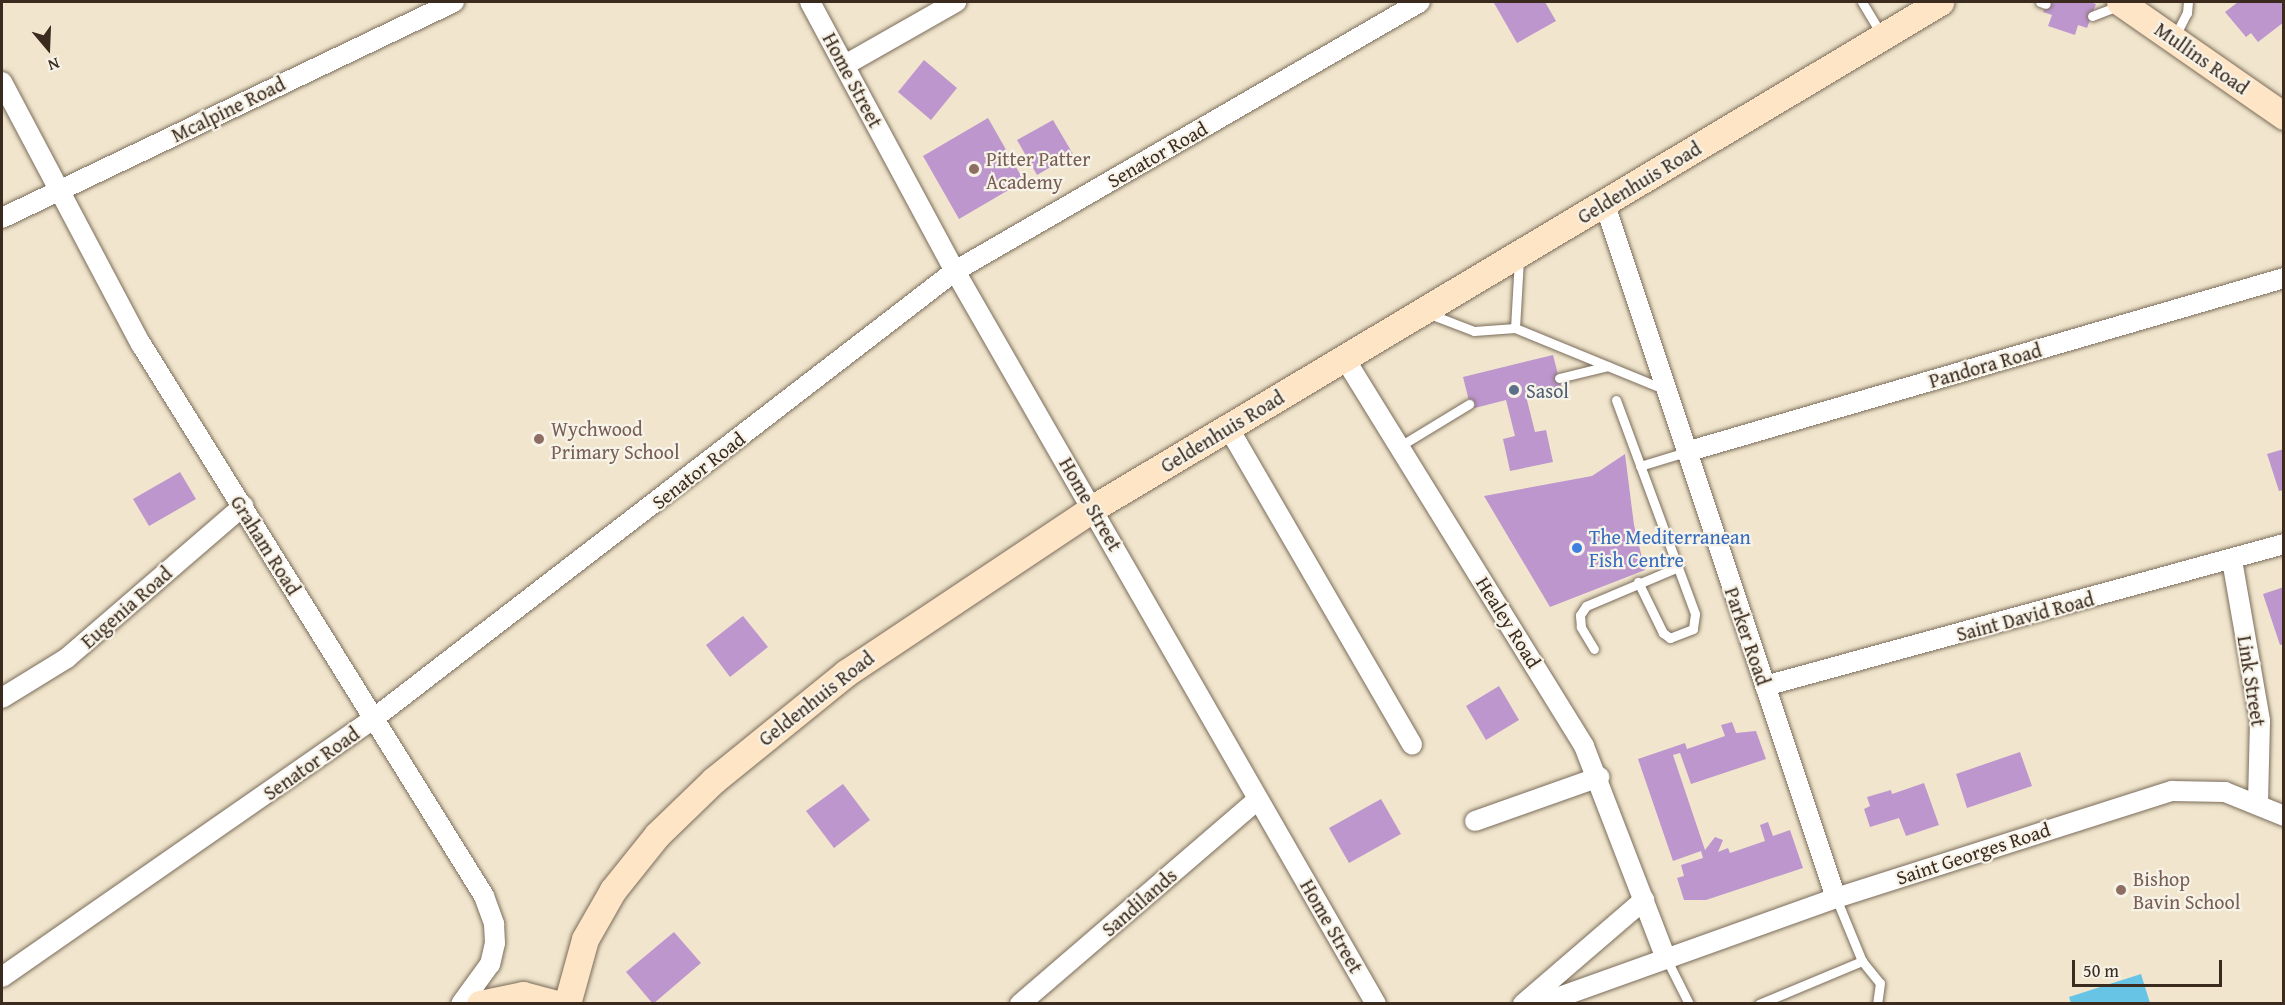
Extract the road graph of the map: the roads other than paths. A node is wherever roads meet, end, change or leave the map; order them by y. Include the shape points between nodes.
1 (454, 2) edge
2 (810, 2) edge
3 (956, 2) edge
4 (1420, 2) edge
5 (1862, 2) edge
6 (1940, 2) edge
7 (2188, 2) edge
8 (2122, 3) edge
9 (2092, 16) dead end
10 (1883, 37) junction
11 (2174, 38) junction
12 (844, 65) junction
13 (2, 82) edge
14 (2283, 117) edge
15 (57, 191) junction
16 (1604, 202) junction
17 (2, 218) edge
18 (1520, 253) junction
19 (955, 270) junction
20 (2283, 278) edge
21 (1423, 311) junction
22 (1515, 328) junction
23 (1345, 359) junction
24 (1608, 366) junction
25 (1559, 378) dead end
26 (1666, 390) junction
27 (1616, 400) dead end
28 (1470, 404) dead end
29 (1228, 427) junction
30 (1400, 446) junction
31 (1686, 452) junction
32 (1640, 466) junction
33 (243, 506) junction
34 (1093, 508) junction
35 (2283, 544) edge
36 (2232, 560) junction
37 (1676, 568) junction
38 (1638, 582) junction
39 (1594, 649) dead end
40 (1765, 686) junction
41 (2, 698) edge
42 (373, 719) junction
43 (1412, 744) dead end
44 (1599, 777) junction
45 (1257, 800) junction
46 (2258, 803) junction
47 (2283, 816) edge
48 (1475, 821) dead end
49 (1836, 898) junction
50 (1644, 900) junction
51 (1666, 958) junction
52 (1862, 961) junction
53 (2, 977) edge
54 (552, 1002) edge
55 (460, 1004) edge
56 (480, 1004) edge
57 (1020, 1004) edge
58 (1376, 1004) edge
59 (1523, 1004) edge
60 (1540, 1004) edge
61 (1689, 1004) edge
62 (1759, 1004) edge
63 (1877, 1004) edge

1 - 15 street, Mcalpine Road
2 - 12 street, Home Street
3 - 12 street
4 - 19 street, Senator Road
5 - 10 lane
6 - 10 main road, Geldenhuis Road
7 - 11 lane via 2187,13
8 - 9 lane
8 - 11 main road, Mullins Road
10 - 16 main road, Geldenhuis Road
11 - 14 main road, Mullins Road
12 - 19 street, Home Street
13 - 15 street, Graham Road
15 - 17 street, Mcalpine Road
15 - 33 street, Graham Road via 141,344
16 - 18 main road, Geldenhuis Road
16 - 26 street, Parker Road
18 - 21 main road, Geldenhuis Road
18 - 22 lane
19 - 34 street, Home Street
19 - 42 street, Senator Road
20 - 31 street, Pandora Road
21 - 22 lane via 1452,326 1474,331
21 - 23 main road, Geldenhuis Road
22 - 24 lane
23 - 29 main road, Geldenhuis Road
23 - 30 street, Healey Road
24 - 25 lane
24 - 26 lane
26 - 31 street, Parker Road
27 - 32 lane
28 - 30 lane
29 - 34 main road, Geldenhuis Road
29 - 43 street
30 - 44 street, Healey Road via 1522,640
31 - 32 lane
31 - 40 street, Parker Road
32 - 37 lane
33 - 41 street, Eugenia Road via 67,658
33 - 42 street, Graham Road
34 - 45 street, Home Street via 1212,713
34 - 54 main road, Geldenhuis Road via 846,673 714,780 657,835 621,881
35 - 36 street, Saint David Road
36 - 40 street, Saint David Road
36 - 46 street, Link Street via 2260,721
37 - 38 lane
37 - 38 lane via 1696,622 1693,629 1670,638 1656,624
38 - 39 lane via 1586,606 1580,615 1581,627
40 - 49 street, Parker Road
42 - 53 street, Senator Road
42 - 55 street, Graham Road via 475,879 494,924 490,964
44 - 48 street
44 - 50 street, Healey Road
45 - 57 street, Sandilands
45 - 58 street, Home Street
46 - 47 street, Saint Georges Road
46 - 49 street, Saint Georges Road via 2225,792 2172,791
49 - 51 street, Saint Georges Road
49 - 52 lane
50 - 51 street, Healey Road
50 - 59 street
51 - 60 street
51 - 61 lane
52 - 62 lane
52 - 63 lane via 1880,983
54 - 56 main road via 505,996

